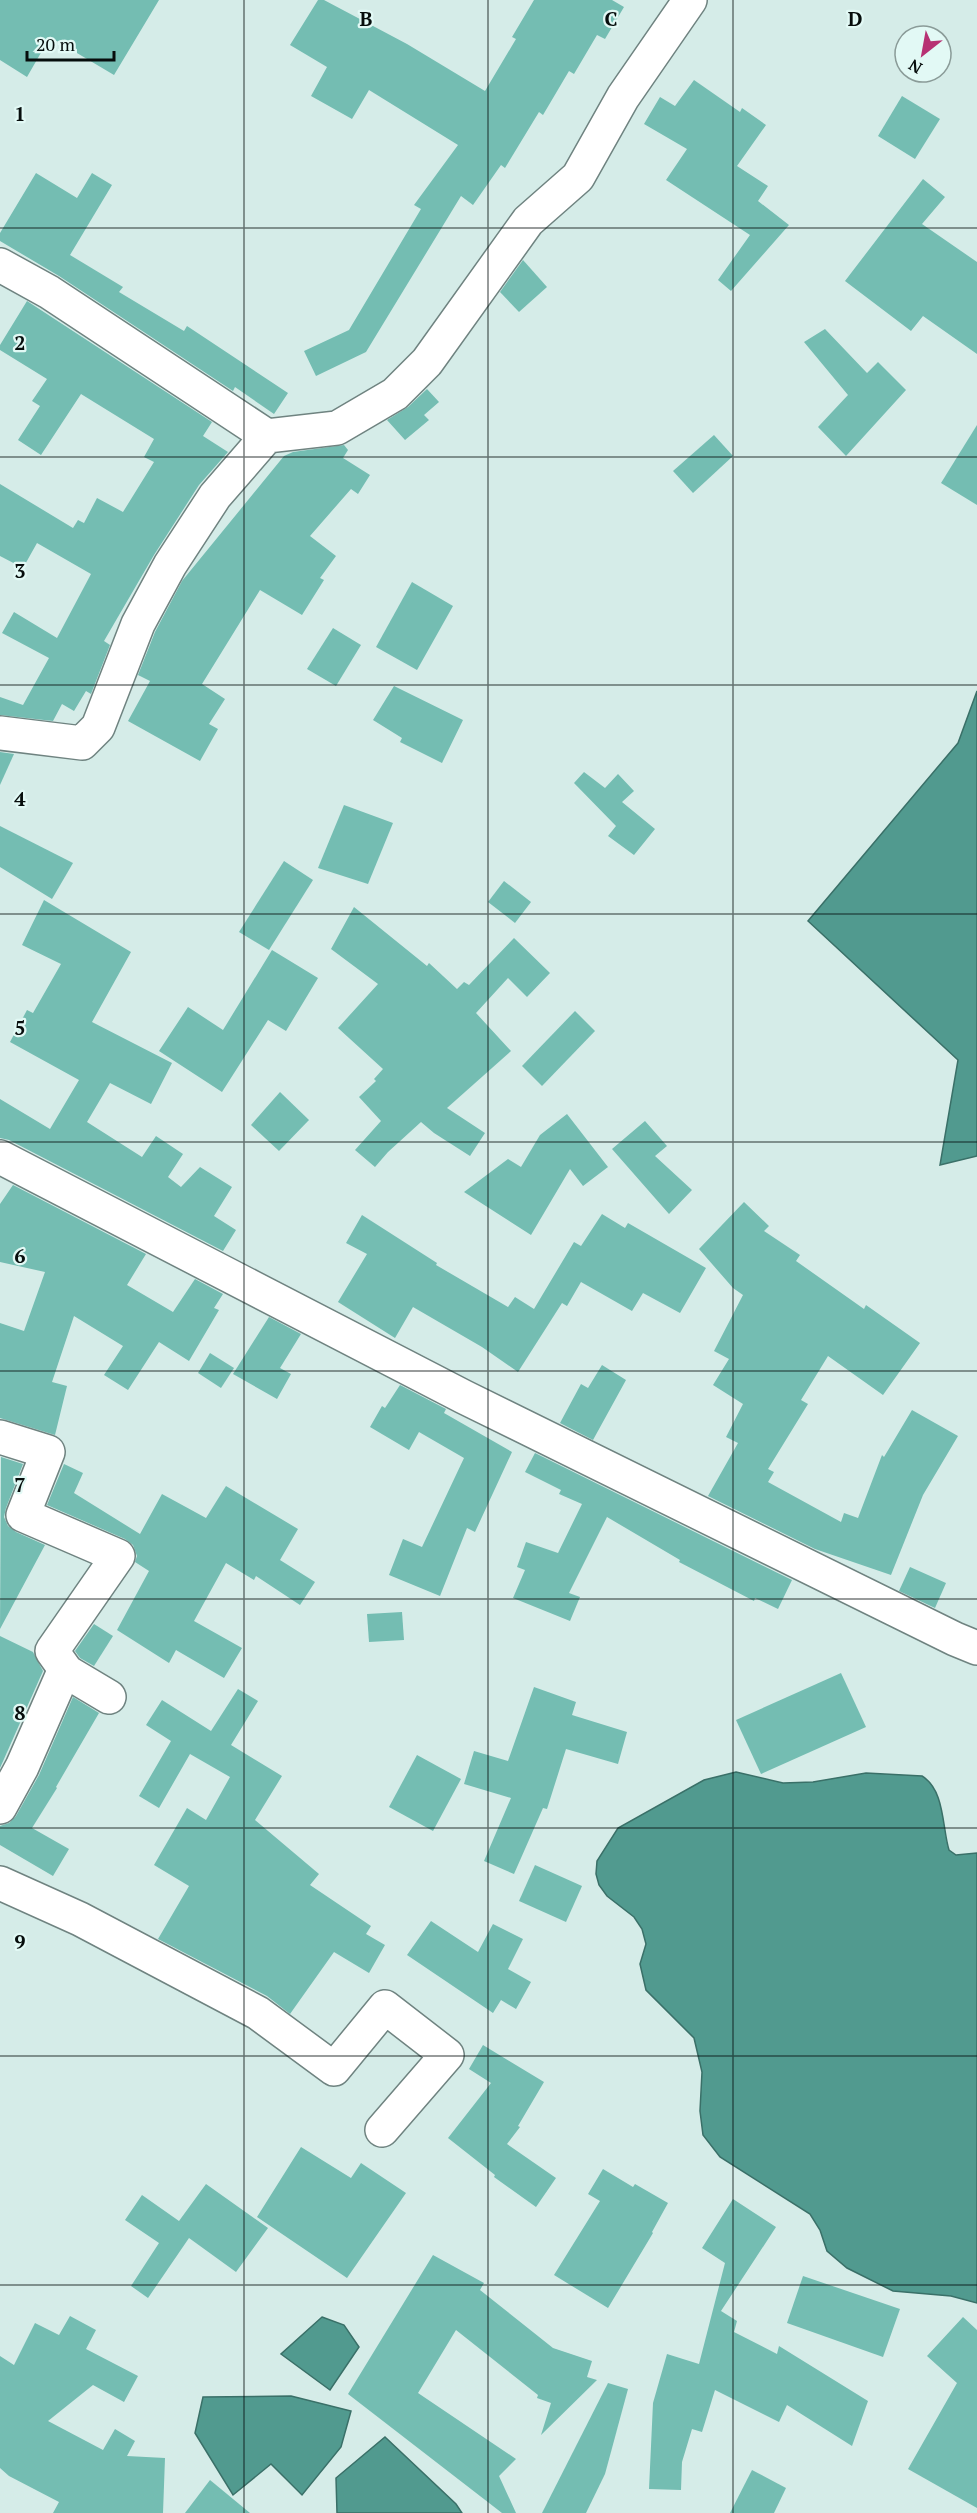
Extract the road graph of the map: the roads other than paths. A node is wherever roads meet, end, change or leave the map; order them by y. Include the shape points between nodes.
1 (690, 0) edge
2 (0, 265) edge
3 (267, 436) junction
4 (0, 733) edge
5 (0, 1157) edge
6 (0, 1437) edge
7 (977, 1648) edge
8 (67, 1672) junction
9 (109, 1697) dead end
10 (0, 1807) edge
11 (0, 1883) edge
12 (382, 2130) dead end

1 - 3 street via 623,98 578,177 528,222 427,362 395,394 337,428
2 - 3 street via 49,292
3 - 4 street via 214,496 170,565 138,624 98,727 82,743
5 - 7 street via 464,1397
6 - 8 street via 48,1452 23,1515 118,1556 52,1651
8 - 9 street
8 - 10 street
11 - 12 street via 80,1919 258,2013 334,2069 385,2007 447,2055

